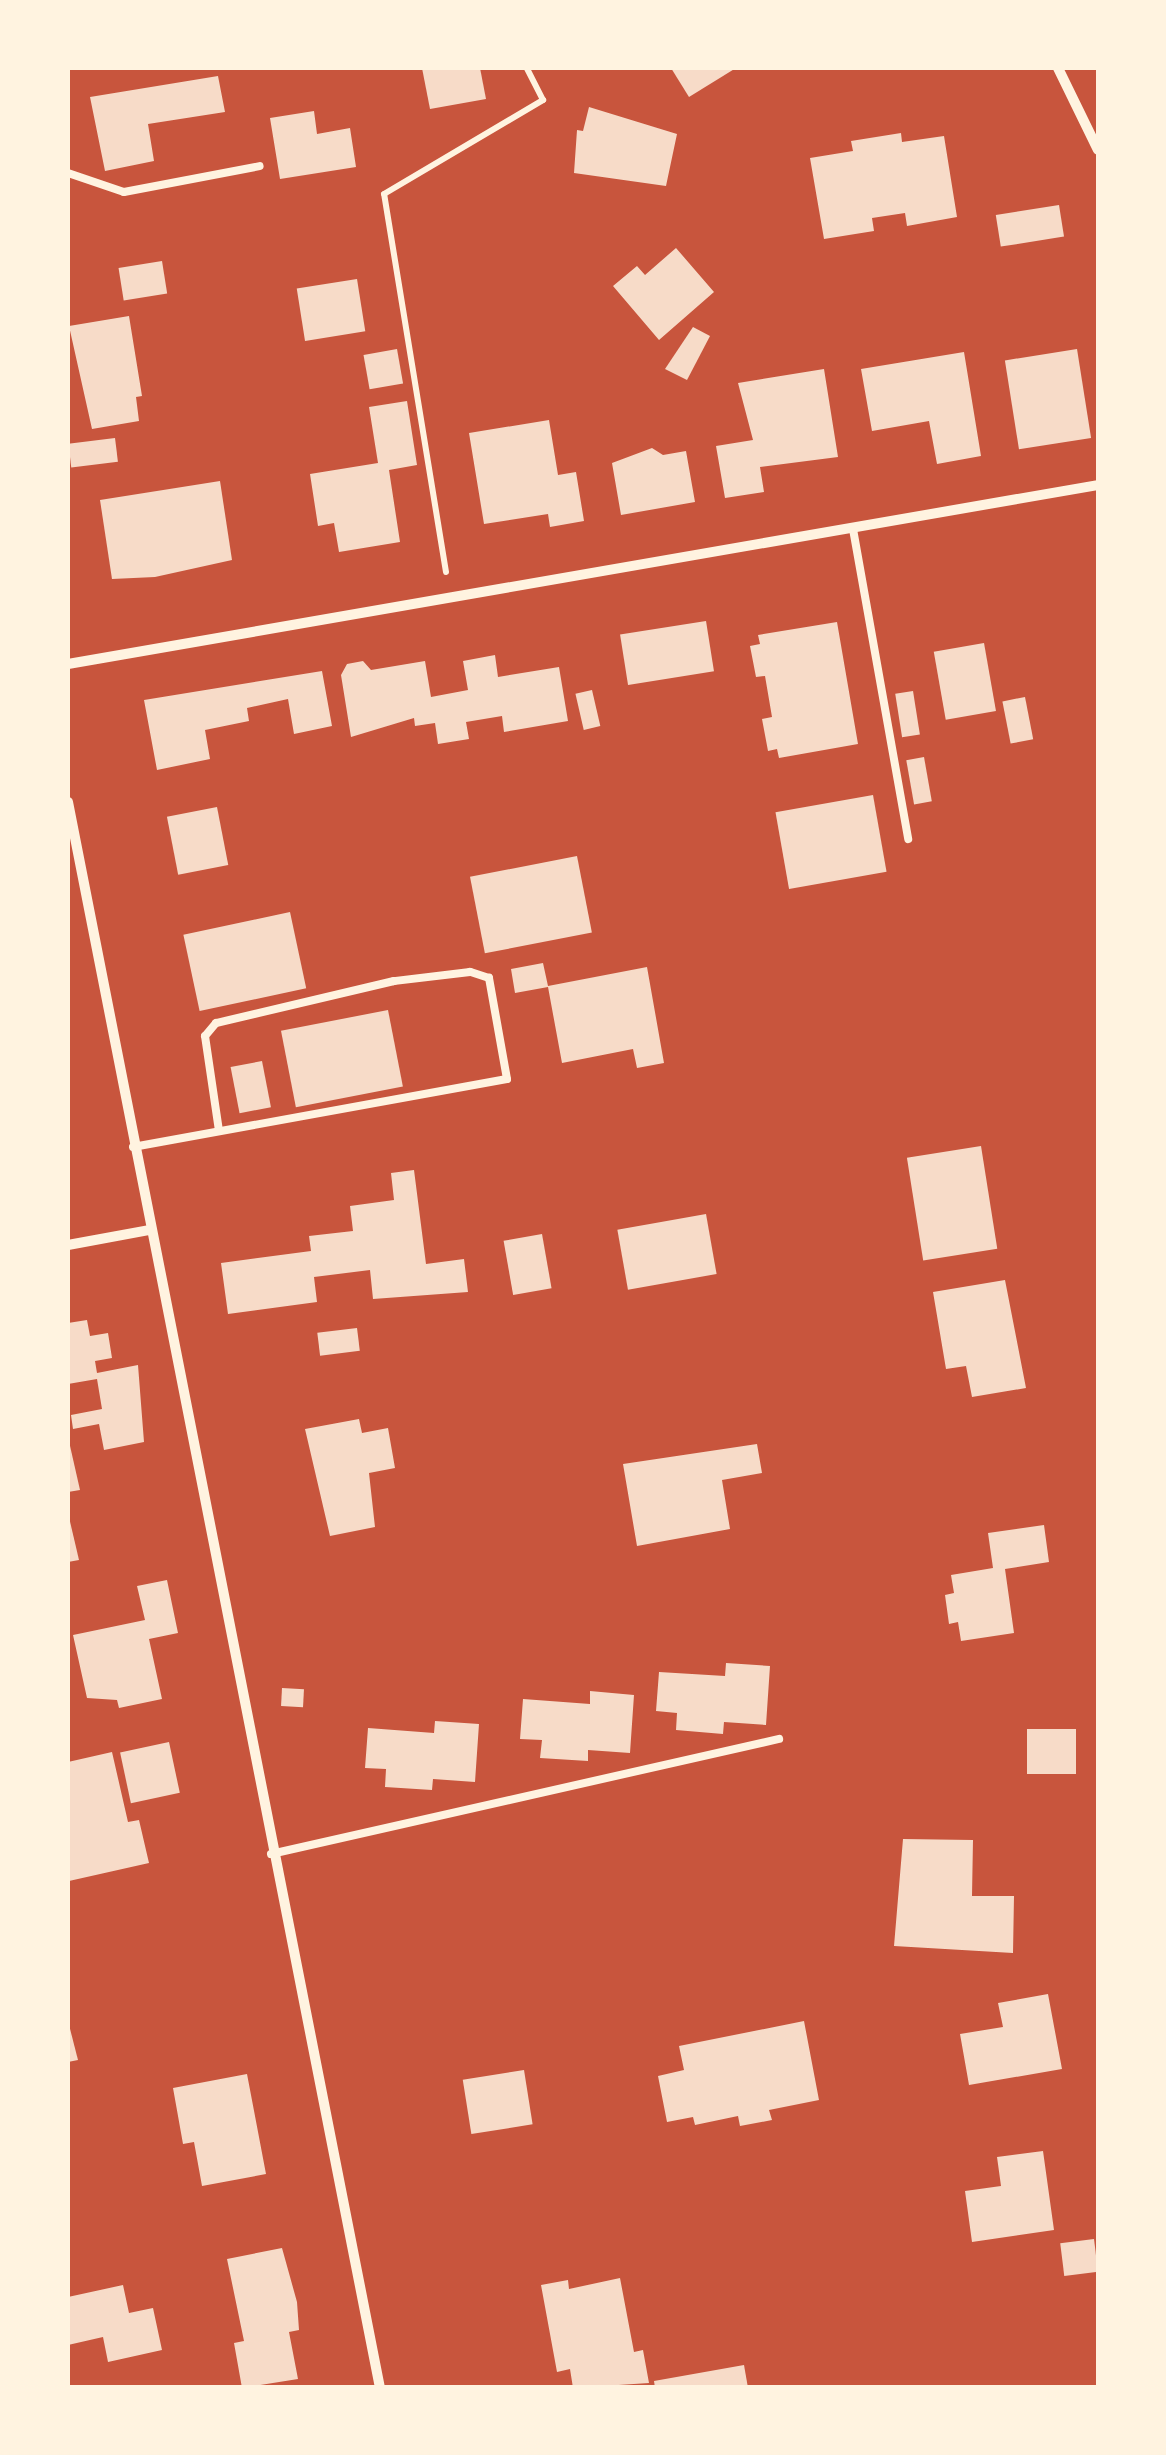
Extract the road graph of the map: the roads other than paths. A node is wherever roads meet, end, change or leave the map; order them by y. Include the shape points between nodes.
1 (1058, 68) edge
2 (1098, 150) edge
3 (260, 166) dead end
4 (68, 174) edge
5 (1098, 485) edge
6 (853, 528) junction
7 (68, 664) edge
8 (68, 806) edge
9 (908, 839) dead end
10 (219, 1131) junction
11 (133, 1146) junction
12 (149, 1230) junction
13 (68, 1245) edge
14 (778, 1739) dead end
15 (272, 1854) junction
16 (380, 2388) edge

1 - 2 street
3 - 4 lane via 115,193
5 - 6 street
6 - 7 street
6 - 9 lane
8 - 11 street
10 - 10 lane via 507,1079 489,978 470,972 394,981 216,1024 205,1036
10 - 11 lane
11 - 12 street
12 - 13 street
12 - 15 street
14 - 15 lane
15 - 16 street

